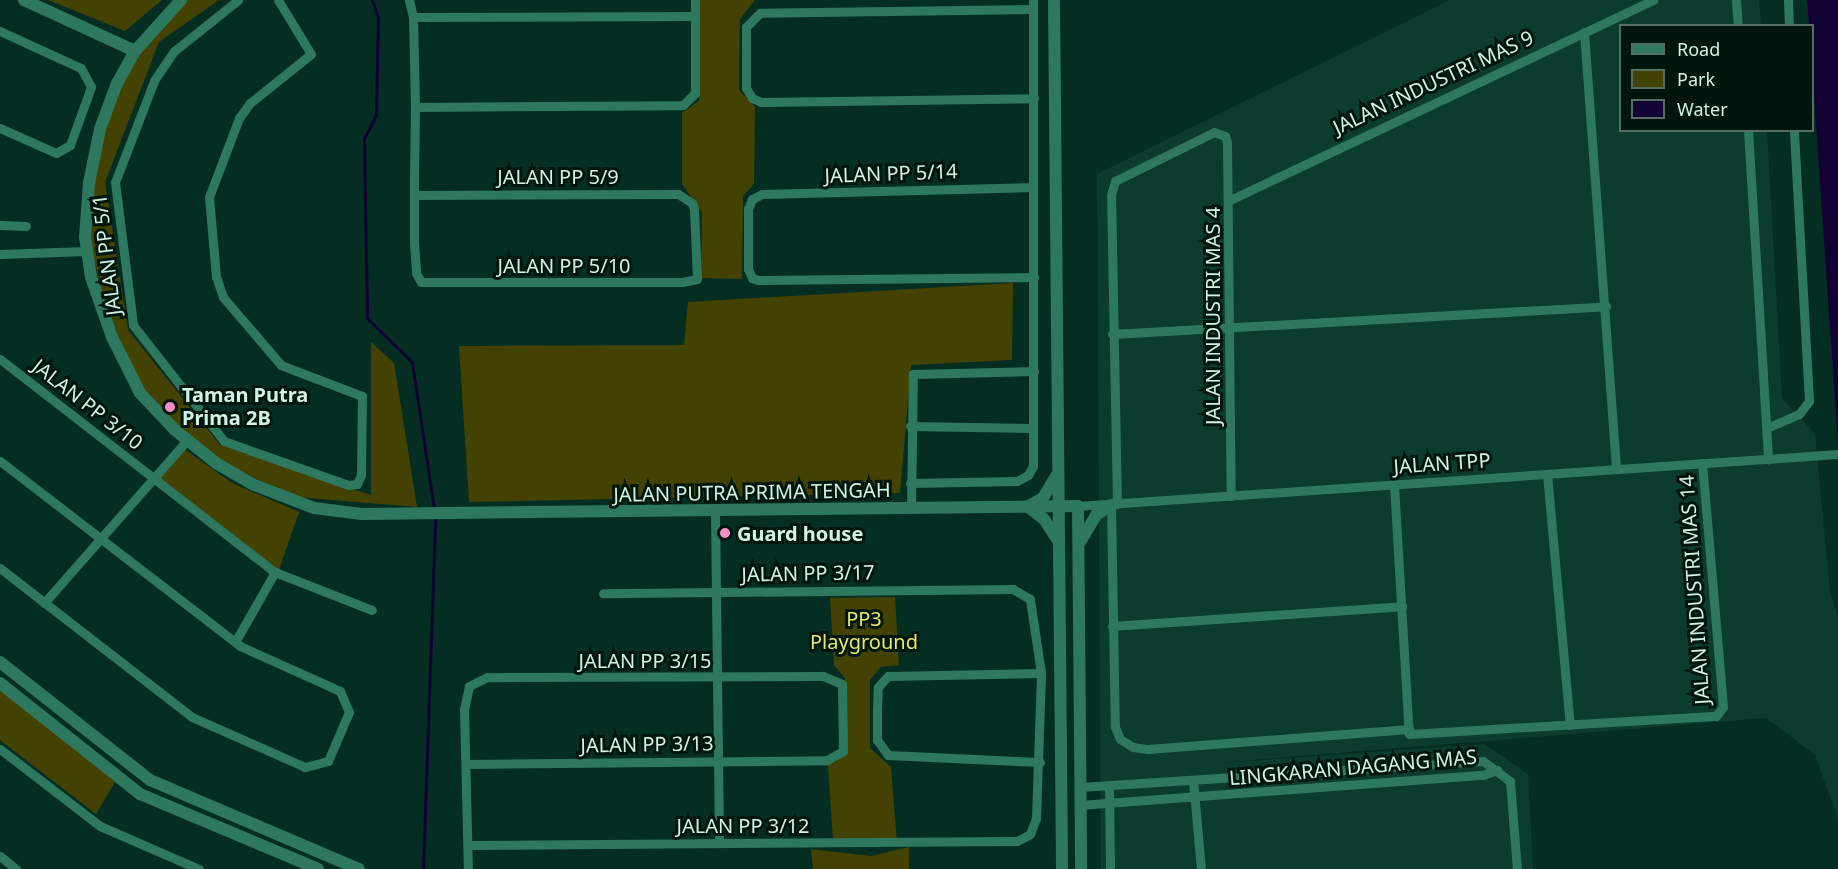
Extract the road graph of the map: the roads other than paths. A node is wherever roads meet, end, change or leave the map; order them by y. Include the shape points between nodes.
1 (24, 0) edge
2 (181, 0) edge
3 (238, 0) edge
4 (278, 0) edge
5 (409, 0) edge
6 (695, 0) edge
7 (1054, 0) edge
8 (1653, 0) edge
9 (1736, 0) edge
10 (1788, 0) edge
11 (1033, 5) edge
12 (695, 16) junction
13 (413, 17) junction
14 (1738, 24) edge
15 (1789, 24) edge
16 (0, 31) edge
17 (1584, 32) junction
18 (135, 51) junction
19 (1034, 98) junction
20 (415, 107) junction
21 (0, 128) edge
22 (1748, 132) edge
23 (1794, 132) edge
24 (1032, 187) junction
25 (414, 195) junction
26 (1230, 200) junction
27 (0, 225) edge
28 (26, 226) dead end
29 (87, 251) junction
30 (0, 254) edge
31 (1034, 277) junction
32 (697, 279) joint
33 (1606, 306) junction
34 (1231, 328) junction
35 (1112, 333) junction
36 (0, 359) edge
37 (1034, 371) junction
38 (910, 426) junction
39 (1032, 428) junction
40 (1767, 428) junction
41 (187, 440) junction
42 (1838, 454) edge
43 (1768, 459) junction
44 (0, 460) edge
45 (1702, 463) junction
46 (1616, 469) junction
47 (1058, 472) junction
48 (1547, 474) junction
49 (154, 478) junction
50 (910, 483) junction
51 (1394, 484) junction
52 (1231, 496) junction
53 (1114, 504) junction
54 (1078, 506) junction
55 (1028, 507) junction
56 (1058, 507) junction
57 (910, 509) junction
58 (715, 513) junction
59 (101, 539) junction
60 (1059, 543) junction
61 (1079, 544) junction
62 (0, 568) edge
63 (275, 572) junction
64 (716, 592) junction
65 (603, 594) dead end
66 (44, 603) junction
67 (1402, 606) junction
68 (372, 610) dead end
69 (1112, 627) junction
70 (235, 642) junction
71 (0, 662) edge
72 (1041, 673) junction
73 (717, 678) junction
74 (0, 683) edge
75 (1570, 725) junction
76 (1409, 729) junction
77 (0, 749) edge
78 (827, 760) joint
79 (718, 761) junction
80 (1040, 762) junction
81 (468, 764) junction
82 (1497, 770) junction
83 (1193, 780) junction
84 (1109, 786) junction
85 (1080, 787) junction
86 (1195, 798) junction
87 (1109, 803) junction
88 (1080, 805) junction
89 (719, 843) junction
90 (470, 845) junction
91 (319, 851) junction
92 (0, 856) edge
93 (184, 866) edge
94 (314, 868) edge
95 (16, 869) edge
96 (199, 869) edge
97 (360, 869) edge
98 (468, 869) edge
99 (1062, 869) edge
100 (1081, 869) edge
101 (1110, 869) edge
102 (1201, 869) edge
103 (1517, 869) edge

1 - 18 street
2 - 18 street
3 - 4 street, JALAN PP 5/1 via 174,51 154,81 115,182 133,325 224,441 348,485 357,484 361,475 362,396 281,365 223,297 216,277 209,211 212,186 244,109 311,54
5 - 13 street
6 - 12 street
7 - 47 street
8 - 17 street, JALAN INDUSTRI MAS 9
9 - 14 street
10 - 15 street
11 - 19 street
11 - 19 street via 760,13 746,27 746,78 752,98 761,102
12 - 13 street
12 - 20 street via 694,93 682,105
13 - 20 street
16 - 21 street via 81,68 91,87 70,145 56,153
17 - 26 street, JALAN INDUSTRI MAS 9
17 - 33 street
18 - 29 street via 117,82 100,129 89,183
19 - 24 street
20 - 25 street
22 - 40 street
23 - 40 street via 1809,400 1799,414
24 - 31 street
24 - 31 street, JALAN PP 5/14 via 762,194 753,199 748,209 748,269 752,278 758,280
25 - 32 street, JALAN PP 5/9 via 678,194 694,208
25 - 32 street, JALAN PP 5/10 via 416,273 422,282
26 - 34 street, JALAN INDUSTRI MAS 4
26 - 35 street, JALAN INDUSTRI MAS 4 via 1225,136 1215,132 1115,181 1111,195
27 - 28 street
29 - 30 street
29 - 41 street via 112,338 140,393
31 - 37 street
33 - 34 street
33 - 46 street
34 - 35 street
34 - 52 street, JALAN INDUSTRI MAS 4
35 - 53 street
36 - 49 street, JALAN PP 3/10
37 - 38 street via 913,374
37 - 39 street
38 - 39 street
38 - 50 street
39 - 50 street via 1033,466 1028,476 1017,481
40 - 43 street
41 - 49 street
41 - 58 street, JALAN PUTRA PRIMA TENGAH via 252,484 314,508 362,514
42 - 43 street, JALAN TPP
43 - 45 street, JALAN TPP
44 - 59 street
45 - 46 street, JALAN TPP
45 - 75 street, JALAN INDUSTRI MAS 14 via 1721,713
46 - 48 street, JALAN TPP
47 - 55 street via 1043,498
47 - 56 street
48 - 51 street, JALAN TPP
48 - 75 street
49 - 59 street
49 - 63 street, JALAN PP 3/10
50 - 57 street
51 - 52 street, JALAN TPP
51 - 67 street
52 - 53 street, JALAN TPP
53 - 54 street, JALAN TPP
53 - 61 street via 1096,515
53 - 69 street
54 - 56 street, JALAN PUTRA PRIMA TENGAH
54 - 61 street
55 - 56 street, JALAN PUTRA PRIMA TENGAH
55 - 57 street, JALAN PUTRA PRIMA TENGAH
55 - 60 street via 1044,519
56 - 60 street
57 - 58 street, JALAN PUTRA PRIMA TENGAH
58 - 64 street
59 - 66 street
59 - 70 street
60 - 99 street
61 - 85 street
62 - 66 street
63 - 68 street, JALAN PP 3/10
63 - 70 street
64 - 65 street, JALAN PP 3/17
64 - 72 street, JALAN PP 3/17 via 1013,589 1030,599
64 - 73 street
66 - 70 street via 192,717 305,767 328,761 349,712 340,691
67 - 69 street
67 - 76 street
69 - 76 street via 1115,727 1120,739 1133,747
71 - 91 street via 150,780
72 - 80 street
72 - 80 street via 888,676 878,687 877,710 877,740 888,755
73 - 78 street, JALAN PP 3/15 via 823,676 842,684 843,751
73 - 79 street
73 - 81 street, JALAN PP 3/15 via 487,677 469,686 464,709
74 - 94 street via 140,794
75 - 76 street via 1409,734
77 - 93 street via 100,826
78 - 79 street, JALAN PP 3/13
79 - 81 street, JALAN PP 3/13
79 - 89 street
80 - 89 street, JALAN PP 3/12 via 1036,818 1030,834 1017,841
81 - 90 street
82 - 83 street, LINGKARAN DAGANG MAS via 1483,761
82 - 86 street, LINGKARAN DAGANG MAS via 1483,775
82 - 103 street via 1510,782
83 - 84 street, LINGKARAN DAGANG MAS
83 - 86 street
84 - 85 street, LINGKARAN DAGANG MAS
84 - 87 street
85 - 88 street
86 - 87 street, LINGKARAN DAGANG MAS
86 - 102 street
87 - 88 street, LINGKARAN DAGANG MAS
87 - 101 street
88 - 100 street
89 - 90 street, JALAN PP 3/12
90 - 98 street
91 - 94 street
91 - 97 street
92 - 95 street
93 - 96 street

